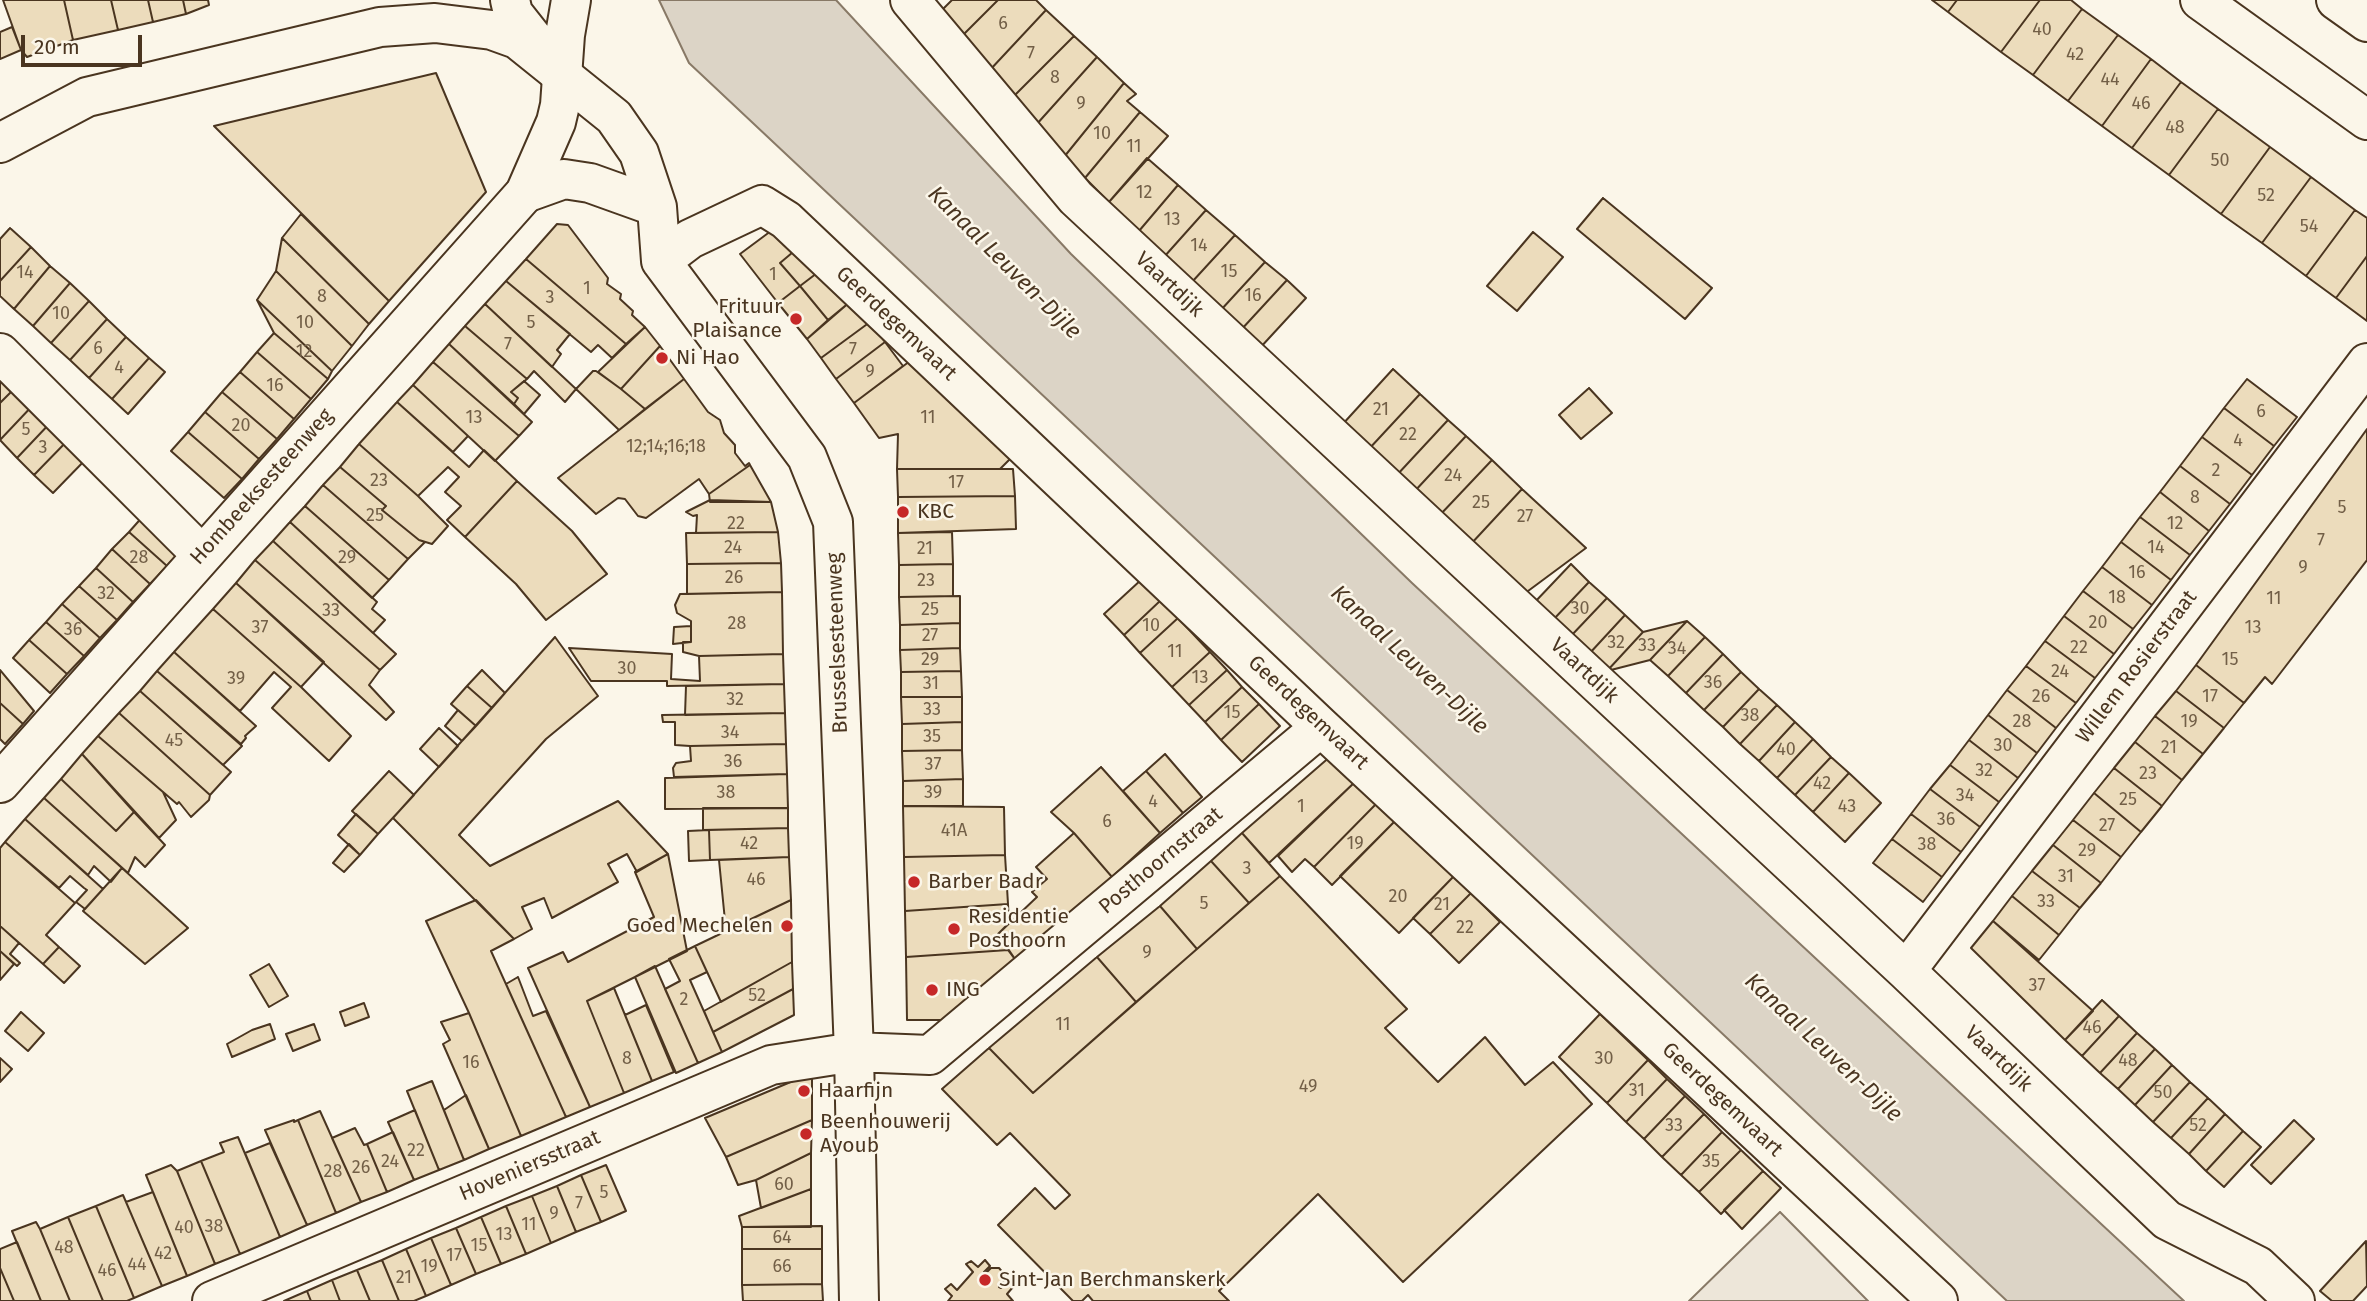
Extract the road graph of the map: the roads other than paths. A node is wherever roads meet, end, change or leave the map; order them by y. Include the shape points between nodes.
1 (421, 0) edge
2 (510, 0) edge
3 (571, 0) edge
4 (910, 0) edge
5 (2200, 0) edge
6 (2336, 0) edge
7 (2367, 22) edge
8 (380, 27) junction
9 (562, 75) junction
10 (2367, 120) edge
11 (0, 143) edge
12 (525, 193) junction
13 (657, 207) junction
14 (661, 261) junction
15 (0, 353) edge
16 (2367, 363) edge
17 (201, 554) junction
18 (1321, 727) junction
19 (0, 783) edge
20 (1906, 971) junction
21 (854, 1052) junction
22 (212, 1301) edge
23 (859, 1301) edge
24 (1938, 1301) edge
25 (2295, 1301) edge

1 - 8 street
2 - 9 street via 513,13
3 - 9 street, Hombeeksesteenweg
4 - 20 street, Vaartdijk via 1076,198
5 - 10 street
6 - 7 street
8 - 9 street via 435,23 492,30 517,39
8 - 11 street via 87,97
9 - 12 street, Hombeeksesteenweg via 556,122
9 - 13 street via 614,117 639,153
12 - 13 street, Hombeeksesteenweg via 564,179
12 - 17 street, Hombeeksesteenweg
13 - 14 street
14 - 18 street, Geerdegemvaart via 690,239 762,205 786,220
14 - 21 street, Brusselsesteenweg via 807,457 833,522
15 - 17 street
16 - 20 street, Willem Rosierstraat
17 - 19 street, Hombeeksesteenweg
18 - 21 street, Posthoornstraat via 930,1055
18 - 24 street, Geerdegemvaart
20 - 25 street, Vaartdijk via 2167,1220 2258,1266
21 - 22 street, Hoveniersstraat via 771,1065
21 - 23 street, Brusselsesteenweg

